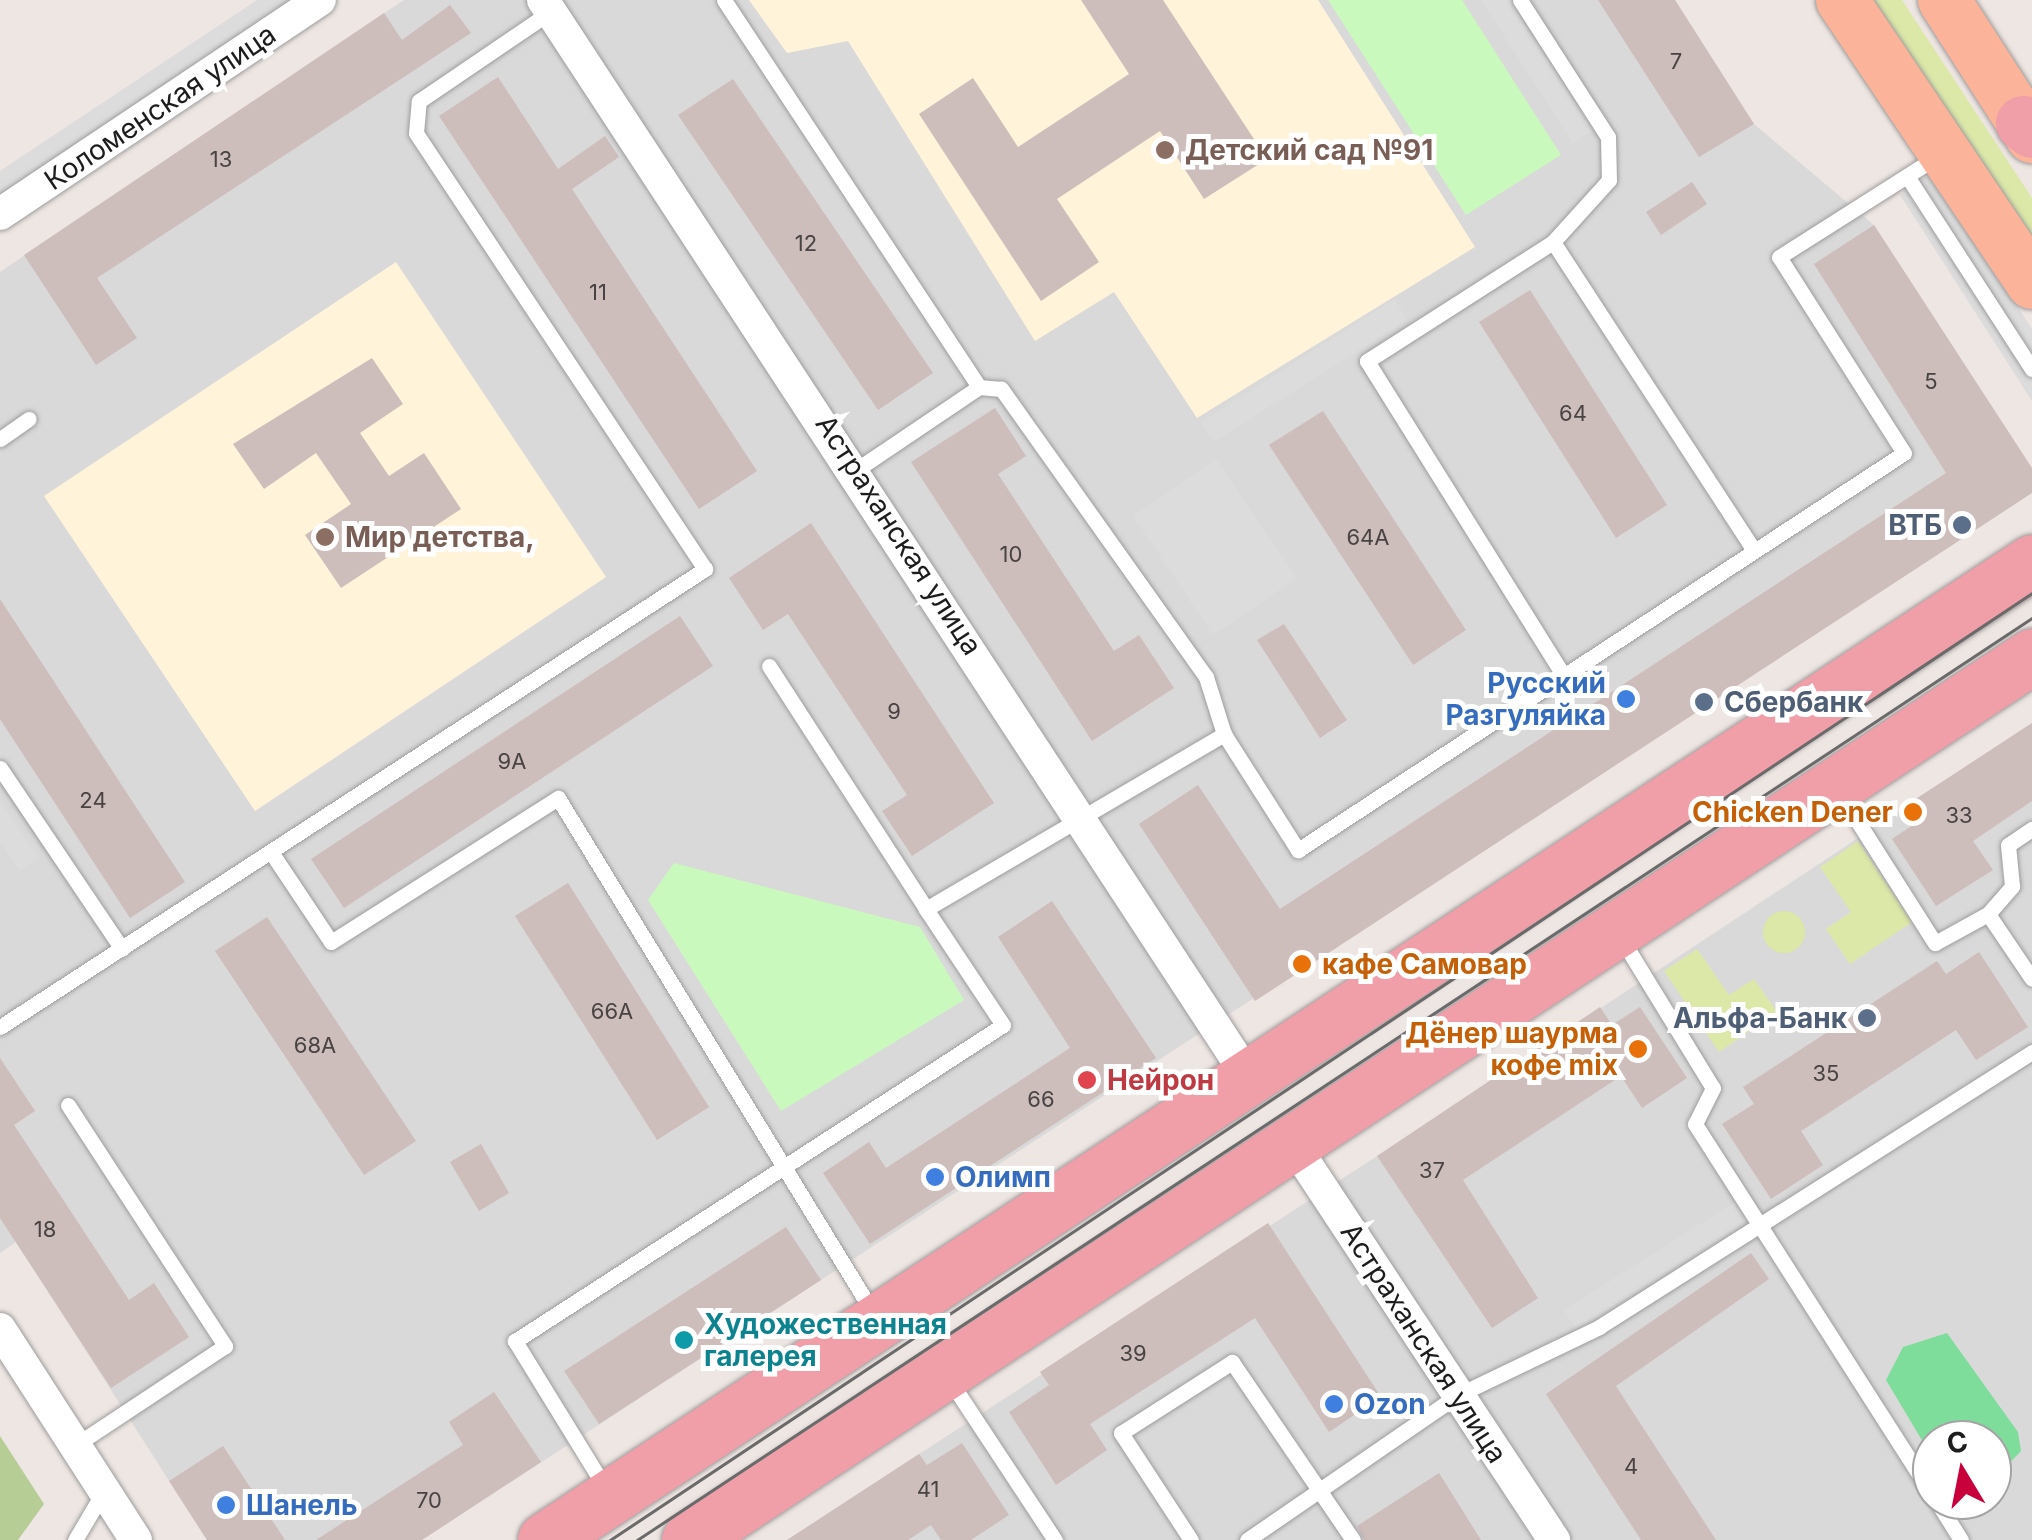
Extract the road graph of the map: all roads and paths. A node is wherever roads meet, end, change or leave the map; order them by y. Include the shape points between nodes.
1 (320, 0) edge
2 (724, 0) edge
3 (1520, 0) edge
4 (1842, 0) edge
5 (1944, 0) edge
6 (546, 6) edge
7 (2029, 130) edge
8 (1925, 164) junction
9 (0, 214) edge
10 (1553, 242) junction
11 (2032, 284) edge
12 (2032, 369) edge
13 (978, 388) junction
14 (28, 419) dead end
15 (0, 439) edge
16 (856, 470) junction
17 (1754, 550) junction
18 (2032, 562) edge
19 (2032, 656) edge
20 (769, 666) dead end
21 (1562, 673) junction
22 (1224, 734) junction
23 (0, 768) edge
24 (1834, 785) junction
25 (1084, 816) junction
26 (2032, 828) edge
27 (271, 852) junction
28 (926, 908) junction
29 (1988, 914) junction
30 (1617, 931) junction
31 (122, 950) junction
32 (2032, 979) edge
33 (0, 1027) edge
34 (2032, 1052) edge
35 (1247, 1075) junction
36 (68, 1104) dead end
37 (1295, 1147) junction
38 (782, 1165) junction
39 (1759, 1223) junction
40 (879, 1321) junction
41 (0, 1330) edge
42 (945, 1373) junction
43 (1458, 1395) junction
44 (74, 1446) junction
45 (1912, 1463) edge
46 (104, 1491) junction
47 (1317, 1494) junction
48 (611, 1498) junction
49 (75, 1540) edge
50 (136, 1540) edge
51 (546, 1540) edge
52 (690, 1540) edge
53 (1056, 1540) edge
54 (1191, 1540) edge
55 (1247, 1540) edge
56 (1353, 1540) edge
57 (1554, 1540) edge

1 - 9 street, Коломенская улица
2 - 13 lane
3 - 10 lane via 1608,138 1609,180
4 - 8 main road
5 - 7 main road
6 - 16 street, Астраханская улица
6 - 27 lane via 419,101 416,132 705,569
8 - 11 main road
8 - 12 lane
8 - 17 lane via 1779,257 1904,452
10 - 17 lane
10 - 21 lane via 1367,362
13 - 16 lane
13 - 22 lane via 1001,390 1206,677
14 - 15 lane
16 - 25 street, Астраханская улица
17 - 21 lane
18 - 35 highway
19 - 24 highway
20 - 28 lane
21 - 22 lane via 1298,850
22 - 25 lane
23 - 31 lane
24 - 29 lane via 1935,943
24 - 30 highway
25 - 28 lane
25 - 35 street, Астраханская улица
26 - 29 lane via 2008,844 2012,886
27 - 31 lane
27 - 38 lane via 330,942 558,798
28 - 38 lane via 1003,1025
29 - 32 lane
30 - 37 highway
30 - 39 lane via 1714,1088 1695,1124
31 - 33 lane
34 - 39 lane
35 - 40 highway
36 - 44 lane via 225,1346
37 - 42 highway
37 - 43 street, Астраханская улица
38 - 40 lane
38 - 48 lane via 514,1341
39 - 43 lane via 1513,1376
39 - 45 lane
40 - 48 highway
41 - 44 street
42 - 52 highway
42 - 53 lane
43 - 47 lane
43 - 57 street, Астраханская улица
44 - 46 street
46 - 49 lane
46 - 50 street
47 - 54 lane via 1232,1362 1121,1434
47 - 55 lane
47 - 56 lane
48 - 51 highway

